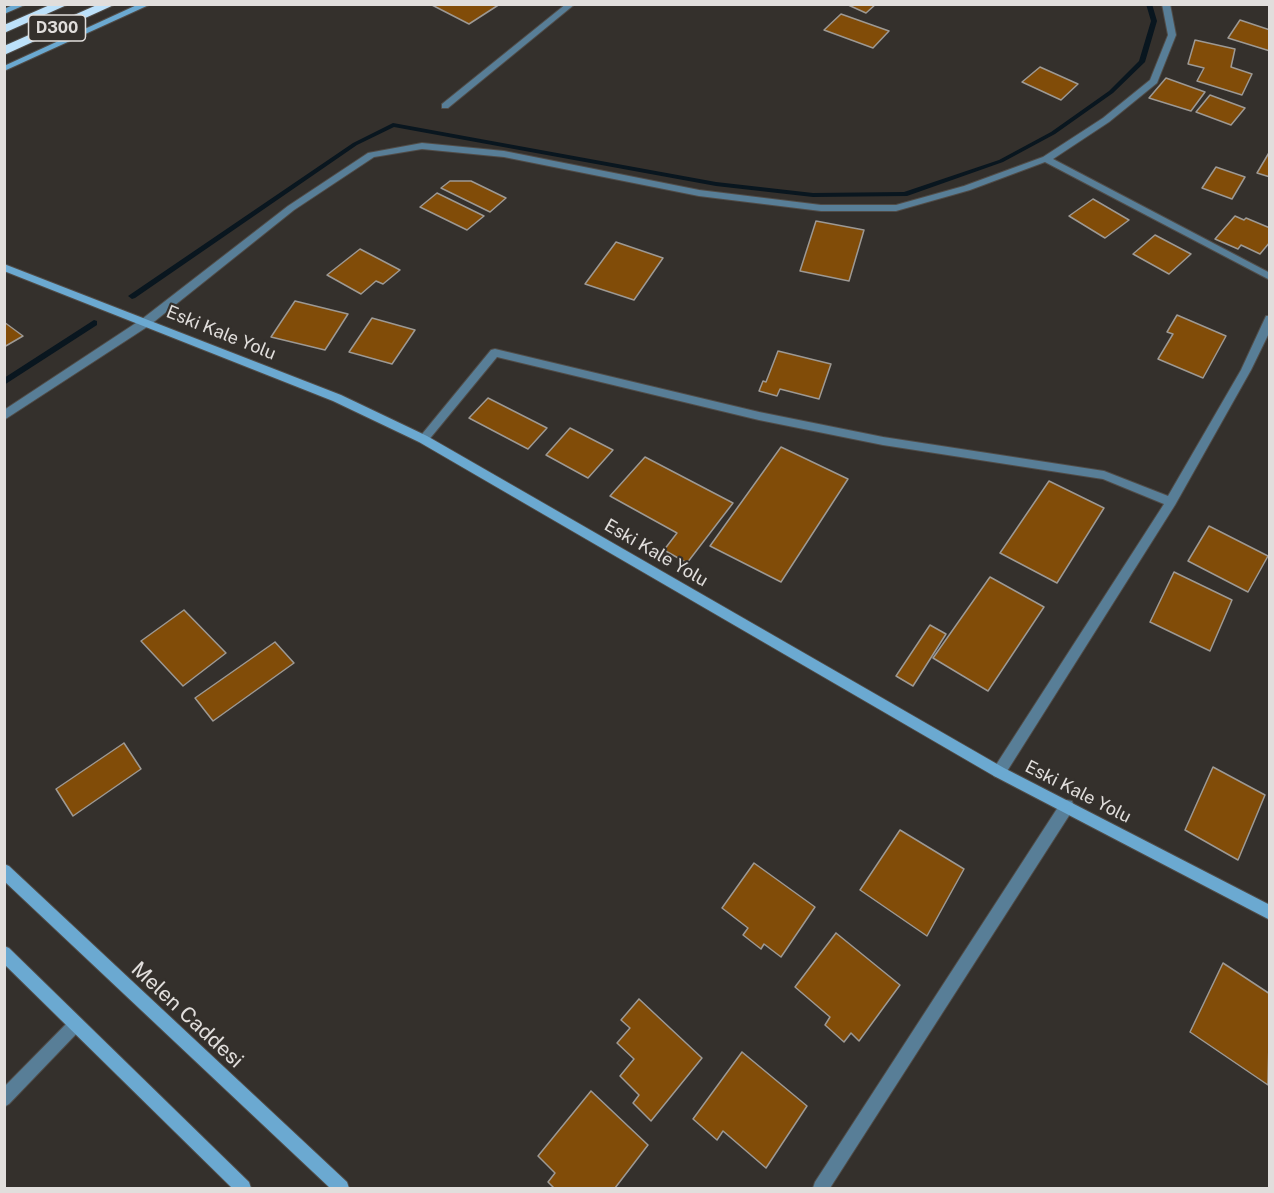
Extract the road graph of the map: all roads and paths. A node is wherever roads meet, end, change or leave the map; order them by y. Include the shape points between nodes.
1 (23, 4) edge
2 (63, 4) edge
3 (110, 4) edge
4 (147, 4) edge
5 (571, 4) edge
6 (1166, 4) edge
7 (4, 12) edge
8 (4, 30) edge
9 (4, 51) edge
10 (4, 69) edge
11 (445, 106) dead end
12 (1046, 159) junction
13 (4, 267) edge
14 (1269, 277) edge
15 (1269, 320) edge
16 (146, 322) junction
17 (4, 416) edge
18 (423, 439) junction
19 (1172, 502) junction
20 (999, 772) junction
21 (1067, 806) junction
22 (4, 871) edge
23 (1269, 913) edge
24 (4, 953) edge
25 (76, 1024) junction
26 (4, 1098) edge
27 (243, 1188) edge
28 (341, 1188) edge
29 (821, 1188) edge

1 - 7 street
2 - 8 highway, D300
3 - 9 highway, D300
4 - 10 street
5 - 11 street
6 - 12 street via 1172,35 1154,81 1106,120
12 - 14 street
12 - 16 street via 967,188 896,208 821,208 699,193 504,154 422,146 402,149 371,155 291,208
13 - 16 street, Eski Kale Yolu
15 - 19 street via 1246,370
16 - 17 street
16 - 18 street, Eski Kale Yolu via 337,398
18 - 19 street via 495,354 861,437 1104,474
18 - 20 street, Eski Kale Yolu
19 - 20 street
20 - 21 street, Eski Kale Yolu
21 - 23 street, Eski Kale Yolu
21 - 29 street
22 - 28 street, Melen Caddesi
24 - 25 street
25 - 26 street
25 - 27 street

